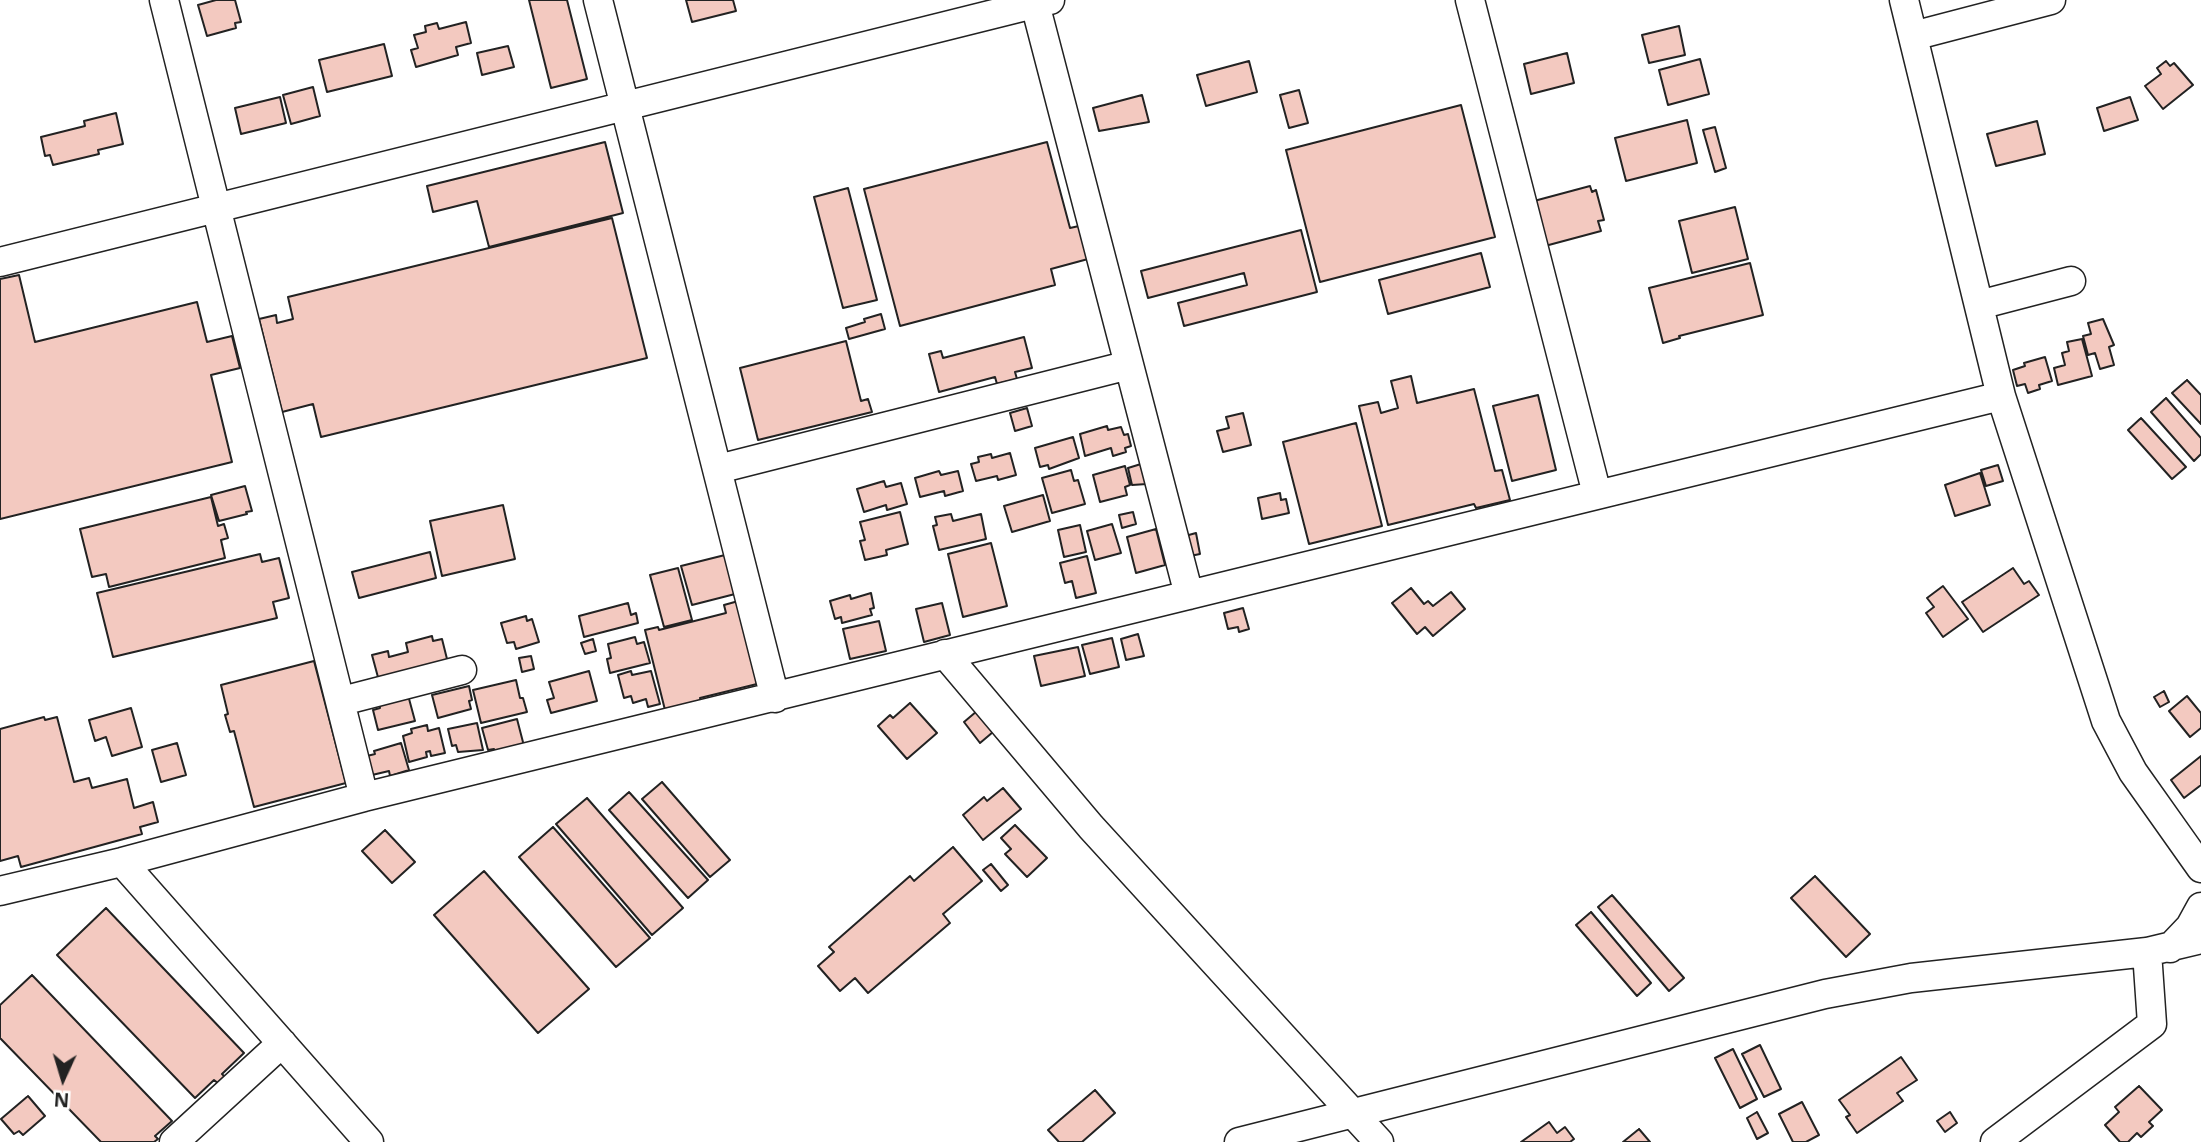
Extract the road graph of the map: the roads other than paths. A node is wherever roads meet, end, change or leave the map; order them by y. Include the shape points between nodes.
1 (164, 0) edge
2 (598, 0) edge
3 (1470, 0) edge
4 (1904, 0) edge
5 (2051, 0) edge
6 (1040, 1) edge
7 (1913, 36) junction
8 (624, 105) junction
9 (215, 208) junction
10 (0, 261) edge
11 (2071, 281) dead end
12 (1979, 305) junction
13 (1129, 365) junction
14 (2001, 396) junction
15 (718, 469) junction
16 (1597, 494) junction
17 (1189, 595) junction
18 (945, 654) junction
19 (462, 670) dead end
20 (775, 698) junction
21 (342, 701) junction
22 (364, 797) junction
23 (122, 862) junction
24 (2201, 868) edge
25 (0, 891) edge
26 (2201, 907) edge
27 (2201, 939) edge
28 (2158, 950) junction
29 (282, 1043) junction
30 (1353, 1114) junction
31 (174, 1142) edge
32 (369, 1142) edge
33 (1239, 1142) edge
34 (1379, 1142) edge
35 (1995, 1142) edge

1 - 9 street
2 - 8 street
3 - 16 street
4 - 7 street
5 - 7 street
6 - 8 street
6 - 13 street
7 - 12 street
8 - 9 street
8 - 15 street
9 - 10 street
9 - 21 street
11 - 12 street
12 - 14 street
13 - 15 street
13 - 17 street
14 - 16 street
14 - 24 street via 2106,721 2133,772
15 - 20 street
16 - 17 street
17 - 18 street
18 - 20 street
18 - 30 street via 1091,827
19 - 21 street
20 - 22 street
21 - 22 street
22 - 23 street
23 - 25 street
23 - 29 street
26 - 28 street via 2190,927
27 - 28 street
28 - 30 street via 1911,978 1825,994
28 - 35 street via 2152,1024
29 - 31 street
29 - 32 street
30 - 33 street
30 - 34 street

